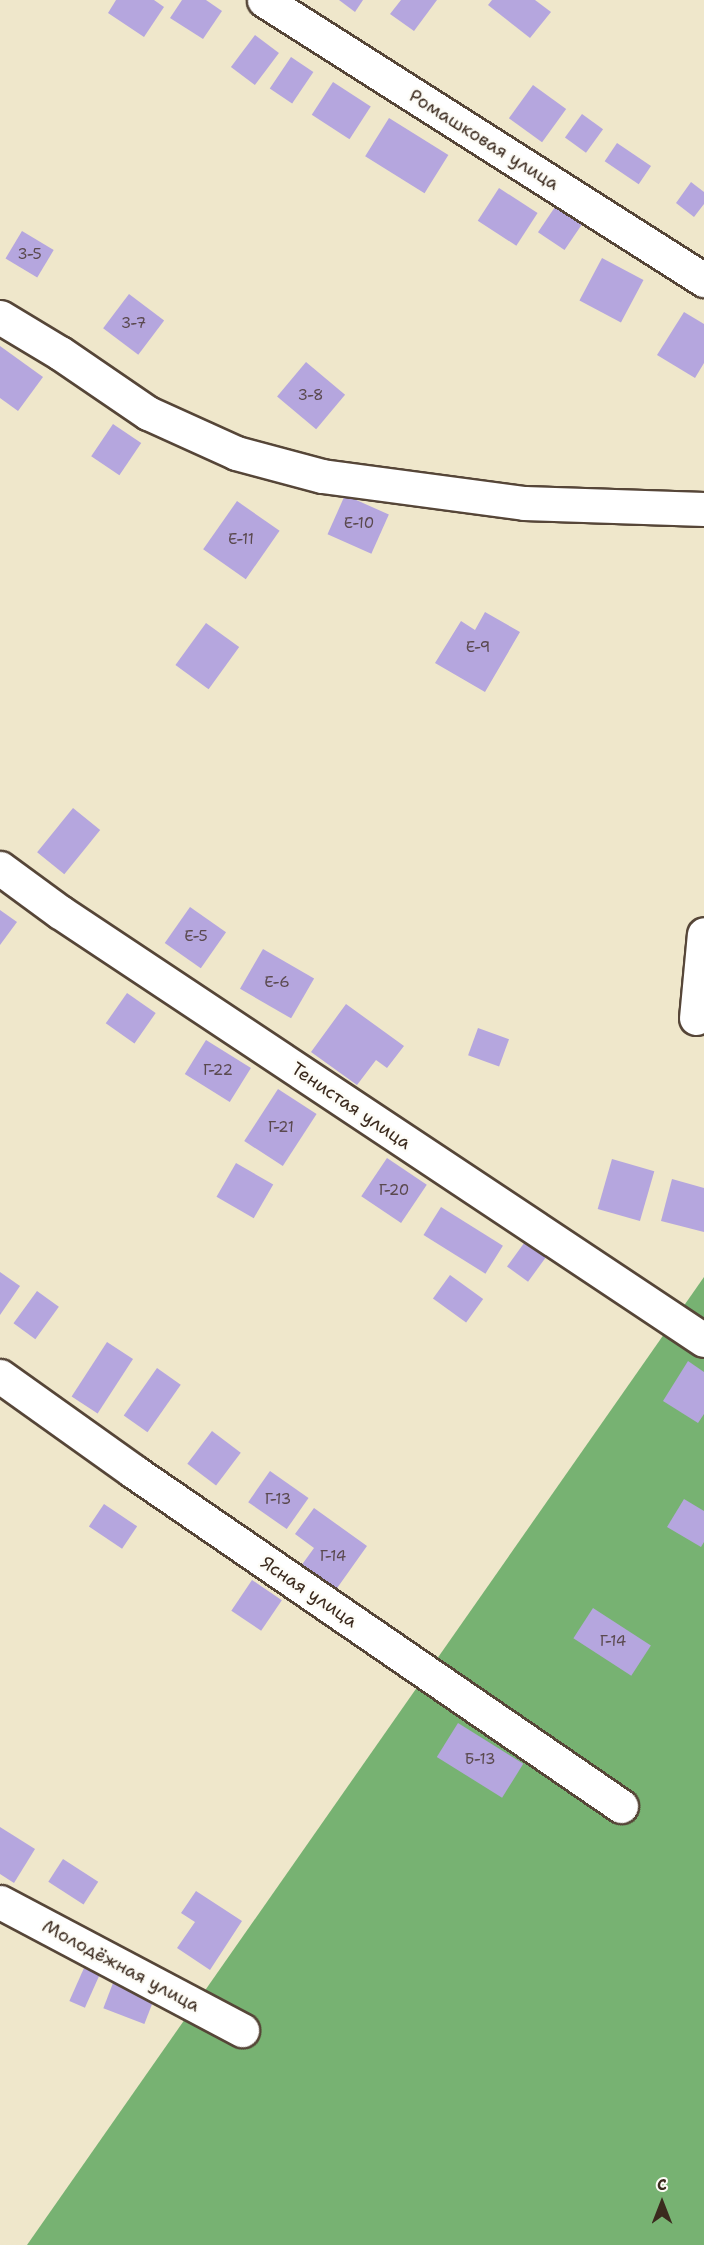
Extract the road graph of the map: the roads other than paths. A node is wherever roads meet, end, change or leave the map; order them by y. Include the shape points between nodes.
1 (264, 0) edge
2 (704, 280) edge
3 (0, 317) edge
4 (704, 509) edge
5 (0, 868) edge
6 (704, 934) edge
7 (696, 1018) dead end
8 (704, 1340) edge
9 (0, 1376) edge
10 (621, 1806) dead end
11 (0, 1902) edge
12 (242, 2030) dead end

1 - 2 street, Ромашковая улица
3 - 4 street via 148,413 236,453 322,476 524,503
5 - 8 street, Тенистая улица via 60,912
6 - 7 street
9 - 10 street, Ясная улица via 142,1478
11 - 12 street, Молодёжная улица

